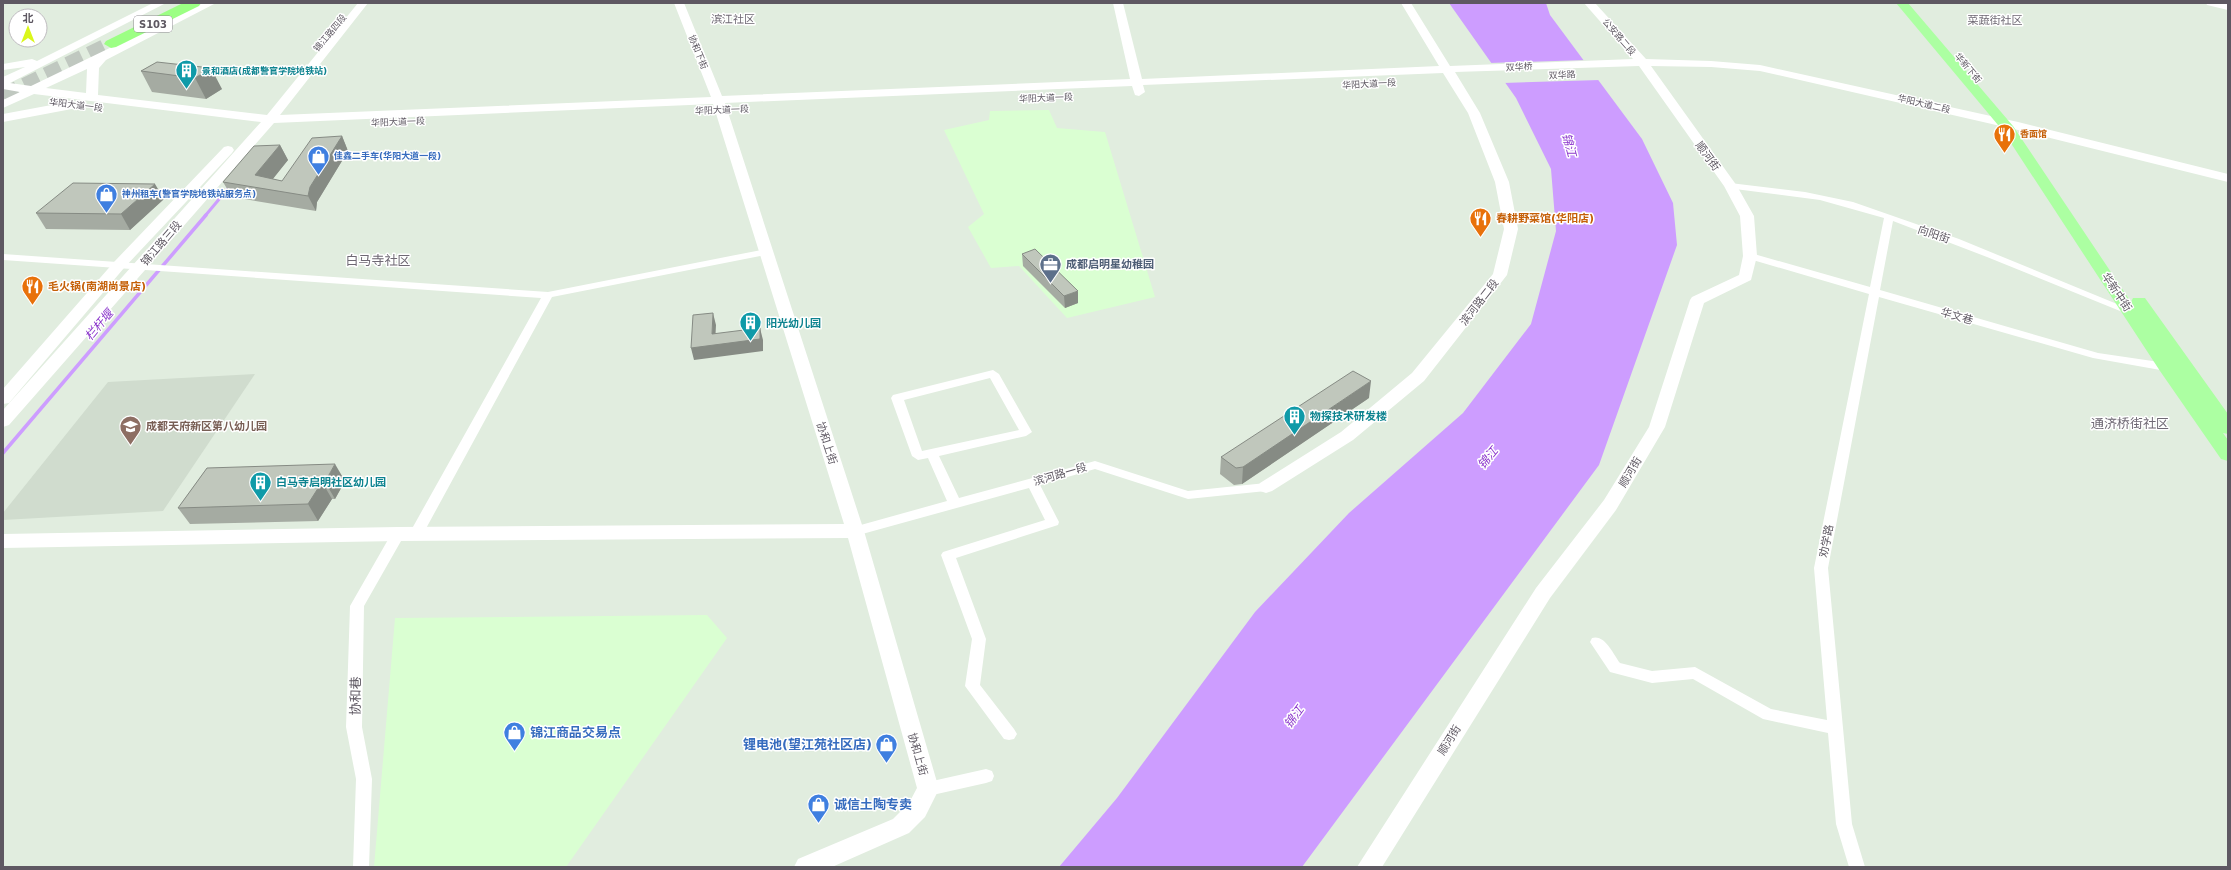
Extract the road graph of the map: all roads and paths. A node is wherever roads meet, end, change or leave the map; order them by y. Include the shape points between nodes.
1 (161, 3) edge
2 (180, 3) edge
3 (194, 3) edge
4 (211, 3) edge
5 (355, 3) edge
6 (363, 3) edge
7 (679, 3) edge
8 (1118, 3) edge
9 (1406, 3) edge
10 (1589, 3) edge
11 (1902, 3) edge
12 (1913, 3) edge
13 (2211, 3) edge
14 (2228, 7) edge
15 (85, 40) junction
16 (111, 45) junction
17 (53, 57) junction
18 (102, 58) junction
19 (1615, 62) joint
20 (3, 67) edge
21 (1645, 67) junction
22 (1622, 73) joint
23 (1426, 76) junction
24 (3, 84) edge
25 (31, 90) junction
26 (1141, 91) junction
27 (1202, 92) dead end
28 (1124, 95) dead end
29 (1100, 96) dead end
30 (9, 97) edge
31 (92, 98) junction
32 (3, 104) edge
33 (73, 105) junction
34 (719, 105) junction
35 (3, 118) edge
36 (261, 122) junction
37 (2013, 128) junction
38 (2228, 178) edge
39 (2228, 183) edge
40 (1730, 186) junction
41 (1889, 218) junction
42 (766, 252) junction
43 (1750, 256) junction
44 (3, 257) edge
45 (119, 265) junction
46 (140, 267) junction
47 (1874, 292) junction
48 (548, 295) junction
49 (2129, 311) junction
50 (2166, 366) junction
51 (3, 399) edge
52 (3, 421) edge
53 (2228, 428) edge
54 (932, 453) junction
55 (2228, 454) edge
56 (1032, 482) junction
57 (1266, 487) joint
58 (955, 504) junction
59 (855, 531) junction
60 (398, 534) junction
61 (416, 534) junction
62 (3, 541) edge
63 (1597, 642) dead end
64 (1835, 728) junction
65 (1009, 734) dead end
66 (986, 776) dead end
67 (928, 789) junction
68 (361, 867) edge
69 (806, 867) edge
70 (1369, 867) edge
71 (1857, 867) edge

1 - 15 main road
2 - 16 highway, S103
3 - 16 highway, S103
4 - 16 main road
5 - 36 main road, 锦江路四段
6 - 36 main road, 锦江路四段
7 - 34 main road, 协和下街
8 - 26 main road
9 - 57 main road, 滨河路二段 via 1474,113 1502,182 1511,229 1500,275 1418,377 1347,436
10 - 21 main road, 公安路二段
11 - 37 main road
12 - 37 main road, 华新下街
13 - 14 main road
15 - 16 main road via 80,46 88,50 105,51
15 - 17 main road
16 - 18 main road
17 - 20 main road
17 - 24 main road
18 - 25 main road
18 - 31 main road via 93,67
19 - 21 main road, 华阳大道二段
19 - 23 main road, 双华桥
21 - 22 main road, 华阳大道二段
21 - 37 main road, 华阳大道二段 via 1761,73
21 - 40 main road, 顺河街
22 - 23 main road, 双华路
23 - 26 main road, 华阳大道一段
23 - 27 main road, 华阳大道一段
24 - 25 main road, 华阳大道一段
25 - 30 main road
25 - 31 main road, 华阳大道一段
26 - 28 main road, 华阳大道一段
26 - 34 main road, 华阳大道一段
29 - 34 main road, 华阳大道一段
30 - 32 main road
30 - 33 main road, 华阳大道一段
31 - 36 main road, 华阳大道一段
33 - 35 main road
33 - 36 main road, 华阳大道一段
34 - 36 main road, 华阳大道一段
34 - 42 main road, 协和上街
36 - 45 main road, 锦江路三段
36 - 46 main road, 锦江路三段
37 - 38 main road, 华阳大道二段
37 - 39 main road, 华阳大道二段
37 - 49 main road, 华新中街
37 - 53 main road, 华新中街
40 - 41 street, 向阳街 via 1790,192 1841,203
40 - 43 main road, 顺河街 via 1747,216
41 - 47 street, 劝学路
41 - 49 street, 向阳街 via 1957,242
42 - 48 street
42 - 59 main road, 协和上街
43 - 47 street, 华文巷
43 - 70 main road, 顺河街 via 1746,277 1697,300 1657,428 1610,505 1543,593
44 - 45 street
45 - 46 street
45 - 51 main road, 锦江路三段
46 - 48 street
46 - 52 main road, 锦江路三段
47 - 50 street, 华文巷 via 2097,356
47 - 64 street, 劝学路 via 1821,568
48 - 61 street
49 - 50 main road, 华新中街
50 - 55 main road, 华新中街
54 - 54 street via 918,456 897,398 993,374 1026,432
54 - 58 street
56 - 57 street, 滨河路一段 via 1095,465 1188,494
56 - 58 street, 滨河路一段
56 - 65 street via 1053,522 948,555 978,639 972,686
58 - 59 street, 滨河路一段
59 - 61 main road
59 - 67 main road, 协和上街
60 - 61 main road
60 - 62 main road
60 - 68 street, 协和巷 via 357,606 354,727 364,779
63 - 64 street via 1615,668 1652,677 1695,673 1768,715
64 - 71 street, 劝学路 via 1844,824
66 - 67 street
67 - 69 main road via 917,810 901,826

